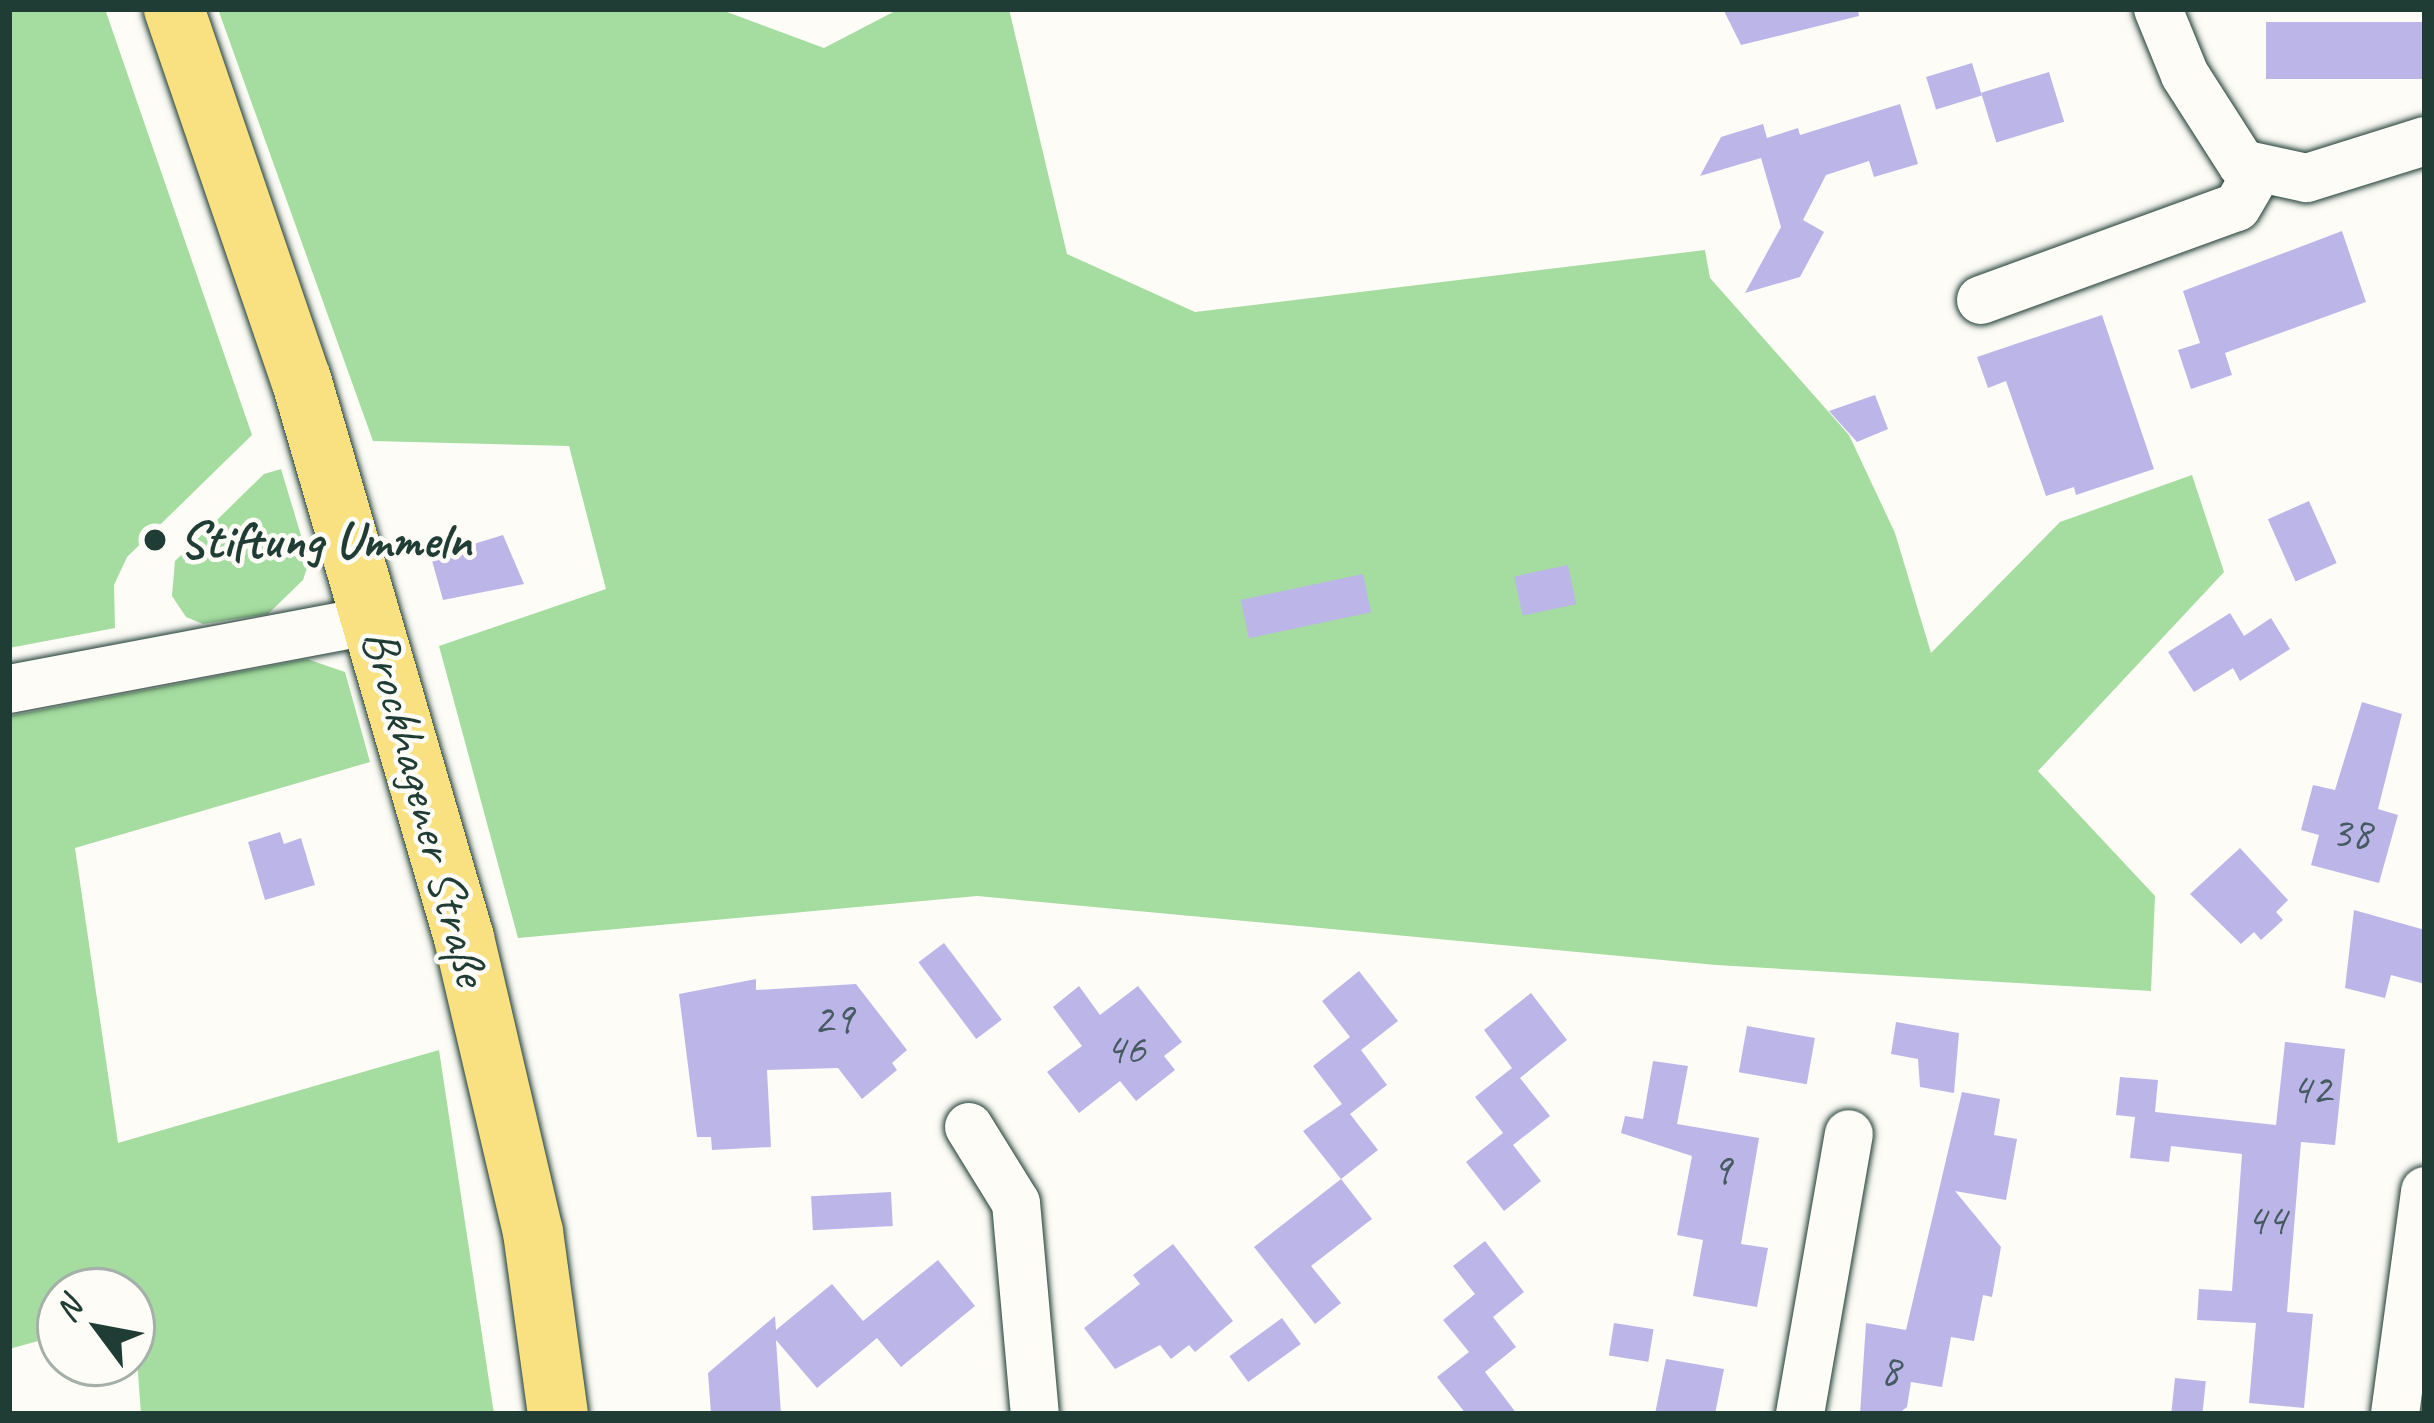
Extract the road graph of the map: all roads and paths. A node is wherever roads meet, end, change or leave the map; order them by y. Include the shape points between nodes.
1 (174, 9) edge
2 (2158, 9) edge
3 (2425, 141) edge
4 (2258, 171) junction
5 (1981, 300) dead end
6 (375, 620) junction
7 (9, 689) edge
8 (969, 1127) dead end
9 (1849, 1134) dead end
10 (2425, 1191) edge
11 (558, 1414) edge
12 (1035, 1414) edge
13 (1800, 1414) edge
14 (2395, 1414) edge

1 - 6 main road, Brockhagener Straße
2 - 4 street via 2230,154
3 - 4 street via 2307,178
4 - 5 street via 2237,207
6 - 7 street
6 - 11 main road, Brockhagener Straße via 464,938 528,1208
8 - 12 street via 1016,1203
9 - 13 street
10 - 14 street

